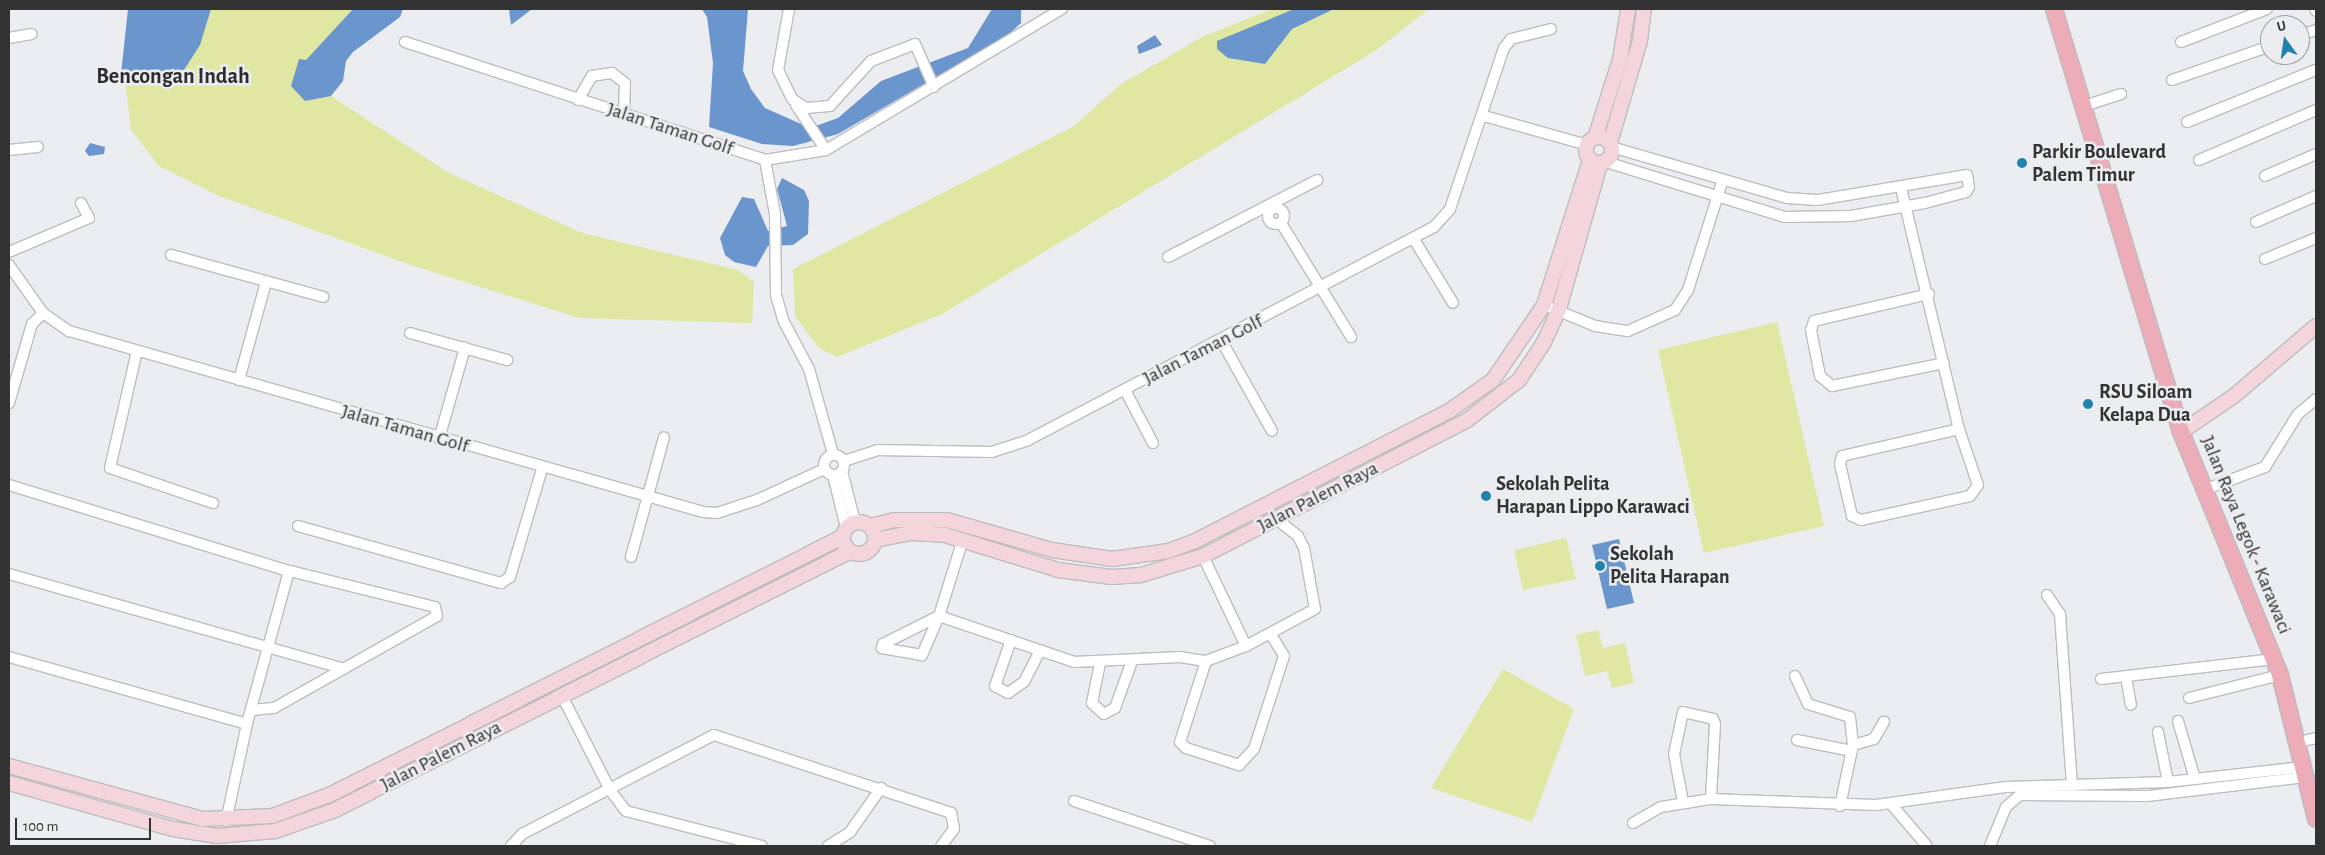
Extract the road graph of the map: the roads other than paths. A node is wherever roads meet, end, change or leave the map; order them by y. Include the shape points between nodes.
1 (788, 9) edge
2 (1062, 9) edge
3 (1628, 9) edge
4 (1644, 9) edge
5 (2054, 9) edge
6 (2267, 9) edge
7 (1551, 29) dead end
8 (32, 34) dead end
9 (9, 38) edge
10 (405, 42) dead end
11 (2181, 42) dead end
12 (2260, 49) edge
13 (2316, 70) edge
14 (2172, 80) dead end
15 (933, 84) junction
16 (2121, 94) dead end
17 (792, 99) junction
18 (578, 100) junction
19 (2084, 106) junction
20 (2316, 110) edge
21 (624, 113) junction
22 (1484, 116) junction
23 (2186, 122) dead end
24 (1591, 141) junction
25 (1611, 145) junction
26 (38, 146) dead end
27 (824, 147) junction
28 (9, 150) edge
29 (2316, 154) edge
30 (765, 160) junction
31 (2199, 160) dead end
32 (1598, 162) junction
33 (2266, 176) dead end
34 (1317, 180) dead end
35 (1722, 182) junction
36 (1901, 188) junction
37 (2316, 196) edge
38 (1717, 198) junction
39 (81, 203) dead end
40 (1907, 206) junction
41 (1271, 207) junction
42 (2256, 222) dead end
43 (1413, 238) junction
44 (2316, 238) edge
45 (9, 252) edge
46 (171, 254) dead end
47 (1168, 257) dead end
48 (2265, 259) dead end
49 (9, 266) edge
50 (266, 282) junction
51 (1321, 290) junction
52 (1929, 294) junction
53 (323, 297) dead end
54 (1453, 304) dead end
55 (1544, 305) junction
56 (1559, 309) junction
57 (42, 313) junction
58 (2316, 326) edge
59 (410, 333) dead end
60 (1351, 337) dead end
61 (1221, 340) junction
62 (465, 348) junction
63 (138, 351) junction
64 (507, 360) dead end
65 (1944, 363) junction
66 (239, 380) junction
67 (1125, 390) junction
68 (2316, 399) edge
69 (9, 403) edge
70 (1959, 428) junction
71 (1272, 430) dead end
72 (2181, 432) junction
73 (664, 437) dead end
74 (439, 439) junction
75 (1153, 443) dead end
76 (833, 454) junction
77 (542, 469) junction
78 (836, 469) junction
79 (9, 485) edge
80 (2204, 490) junction
81 (647, 496) junction
82 (213, 503) dead end
83 (1276, 519) junction
84 (298, 526) dead end
85 (870, 526) junction
86 (848, 529) junction
87 (963, 539) junction
88 (875, 540) junction
89 (849, 552) junction
90 (631, 557) dead end
91 (1201, 557) junction
92 (289, 571) junction
93 (9, 574) edge
94 (2046, 595) dead end
95 (939, 616) junction
96 (1271, 634) junction
97 (1011, 640) junction
98 (1246, 646) junction
99 (268, 648) junction
100 (1040, 650) junction
101 (9, 657) edge
102 (2274, 658) junction
103 (1132, 661) junction
104 (1206, 661) junction
105 (1100, 663) junction
106 (344, 669) junction
107 (2280, 675) junction
108 (1795, 676) dead end
109 (2126, 677) junction
110 (2101, 679) dead end
111 (562, 696) junction
112 (2189, 698) dead end
113 (2131, 705) dead end
114 (251, 710) junction
115 (2178, 721) dead end
116 (1884, 722) dead end
117 (247, 724) junction
118 (2158, 732) dead end
119 (2316, 738) edge
120 (1797, 740) dead end
121 (2298, 747) junction
122 (1853, 748) junction
123 (9, 766) edge
124 (2304, 772) junction
125 (2195, 779) junction
126 (2168, 782) junction
127 (9, 783) edge
128 (2072, 786) junction
129 (882, 788) junction
130 (610, 790) junction
131 (1712, 799) junction
132 (1074, 801) dead end
133 (1683, 802) junction
134 (1891, 804) junction
135 (1840, 806) junction
136 (2316, 819) edge
137 (226, 821) junction
138 (1633, 822) dead end
139 (217, 841) edge
140 (510, 846) edge
141 (762, 846) edge
142 (828, 846) edge
143 (941, 846) edge
144 (1210, 846) edge
145 (1927, 846) edge
146 (1990, 846) edge

1 - 17 street via 778,70
2 - 15 street, Jalan Taman Golf
3 - 24 street via 1620,59
4 - 25 street via 1640,42
5 - 19 main road, Jalan Raya Legok - Karawaci
6 - 11 street
7 - 22 street, Jalan Taman Golf via 1506,43
8 - 9 street
10 - 18 street, Jalan Taman Golf
12 - 14 street
13 - 23 street
15 - 17 street via 915,44 871,61 830,106 806,108
15 - 27 street, Jalan Taman Golf
16 - 19 street
17 - 27 street
18 - 21 street, Jalan Taman Golf
18 - 21 street via 592,76 612,73 625,83
19 - 72 main road, Jalan Raya Legok - Karawaci
20 - 31 street
21 - 30 street, Jalan Taman Golf
22 - 24 street
22 - 43 street, Jalan Taman Golf via 1446,216
24 - 25 street
24 - 32 street
25 - 32 street
25 - 35 street
26 - 28 street
27 - 30 street, Jalan Taman Golf
29 - 33 street
30 - 76 street via 775,214 776,295 783,320 809,369
32 - 38 street
32 - 55 street, Jalan Palem Raya
32 - 56 street, Jalan Palem Raya
34 - 41 street
35 - 36 street via 1787,198 1817,200
35 - 38 street
36 - 40 street
36 - 40 street via 1968,175 1966,192
37 - 42 street
38 - 40 street via 1785,217 1851,216
38 - 56 street via 1688,290 1675,310 1628,331 1595,326
39 - 45 street via 89,218
40 - 52 street
41 - 47 street
41 - 51 street via 1282,211 1281,223
43 - 51 street, Jalan Taman Golf
43 - 54 street
44 - 48 street
46 - 50 street
49 - 57 street, Jalan Taman Golf
50 - 53 street
50 - 66 street
51 - 60 street
51 - 61 street, Jalan Taman Golf
52 - 65 street
52 - 65 street via 1814,322 1811,330 1820,376 1832,386
55 - 56 street
55 - 85 street, Jalan Palem Raya via 1514,354 1472,398 1168,551 1141,557 1089,558 947,520 894,520
56 - 83 street, Jalan Palem Raya via 1539,352 1519,380 1494,403
57 - 63 street, Jalan Taman Golf via 69,331
57 - 69 street via 32,324
58 - 72 street via 2234,396
59 - 62 street
61 - 67 street, Jalan Taman Golf
61 - 71 street
62 - 64 street
62 - 74 street
63 - 66 street, Jalan Taman Golf
63 - 82 street via 110,468
65 - 70 street
66 - 74 street, Jalan Taman Golf
67 - 75 street
67 - 78 street, Jalan Taman Golf via 1028,440 992,452 900,447
68 - 80 street via 2298,414 2265,467
70 - 70 street via 1978,481 1974,493 1861,520 1852,516 1840,464 1842,456
72 - 80 main road, Jalan Raya Legok - Karawaci
73 - 81 street
74 - 77 street, Jalan Taman Golf
76 - 78 street
76 - 78 street via 825,460
77 - 81 street, Jalan Taman Golf
77 - 84 street via 510,577 501,583
78 - 81 street, Jalan Taman Golf via 717,513
78 - 86 street
79 - 92 street
80 - 102 main road, Jalan Raya Legok - Karawaci
81 - 90 street
83 - 91 street, Jalan Palem Raya
83 - 96 street via 1301,541 1316,605 1313,612
85 - 86 street
85 - 88 street
86 - 89 street
86 - 137 street, Jalan Palem Raya via 329,795 272,816
87 - 88 street, Jalan Palem Raya via 918,533
87 - 91 street, Jalan Palem Raya via 1058,570 1094,576 1141,575
87 - 95 street
88 - 89 street, Jalan Palem Raya via 865,553
89 - 111 street, Jalan Palem Raya
91 - 98 street
92 - 99 street
92 - 106 street via 437,611 437,616
93 - 99 street
94 - 128 street via 2060,614
95 - 95 street via 922,655 882,648 883,644
95 - 97 street
96 - 98 street
96 - 104 street via 1284,656 1254,749 1240,765 1186,748 1180,742
97 - 100 street
97 - 100 street via 995,686 1008,693 1024,682
98 - 104 street
99 - 106 street
99 - 114 street
100 - 105 street via 1074,662
101 - 117 street
102 - 107 main road, Jalan Raya Legok - Karawaci
102 - 109 street
103 - 104 street via 1180,657
103 - 105 street
103 - 105 street via 1115,708 1104,714 1092,703
106 - 114 street via 274,708
107 - 112 street
107 - 121 main road, Jalan Raya Legok - Karawaci
108 - 122 street via 1808,704 1850,717
109 - 110 street
109 - 113 street
111 - 130 street
111 - 139 street, Jalan Palem Raya via 298,825
114 - 117 street
115 - 125 street
116 - 122 street via 1874,739
117 - 137 street
118 - 126 street
119 - 121 street via 2303,741
120 - 122 street
121 - 124 main road, Jalan Raya Legok - Karawaci
122 - 135 street
123 - 137 street, Jalan Palem Raya via 174,813
124 - 125 street
124 - 136 main road, Jalan Raya Legok - Karawaci
124 - 146 street via 2148,796 2024,794 2006,807
125 - 126 street
126 - 128 street
127 - 139 street, Jalan Palem Raya
128 - 134 street via 2006,787
129 - 130 street via 714,736
129 - 142 street via 850,832
129 - 143 street via 951,813 954,829
130 - 140 street via 522,834
130 - 141 street via 631,814
131 - 133 street
131 - 133 street via 1715,724 1686,712 1681,715 1674,754
131 - 135 street
132 - 144 street
133 - 138 street via 1654,810
134 - 135 street
134 - 145 street

